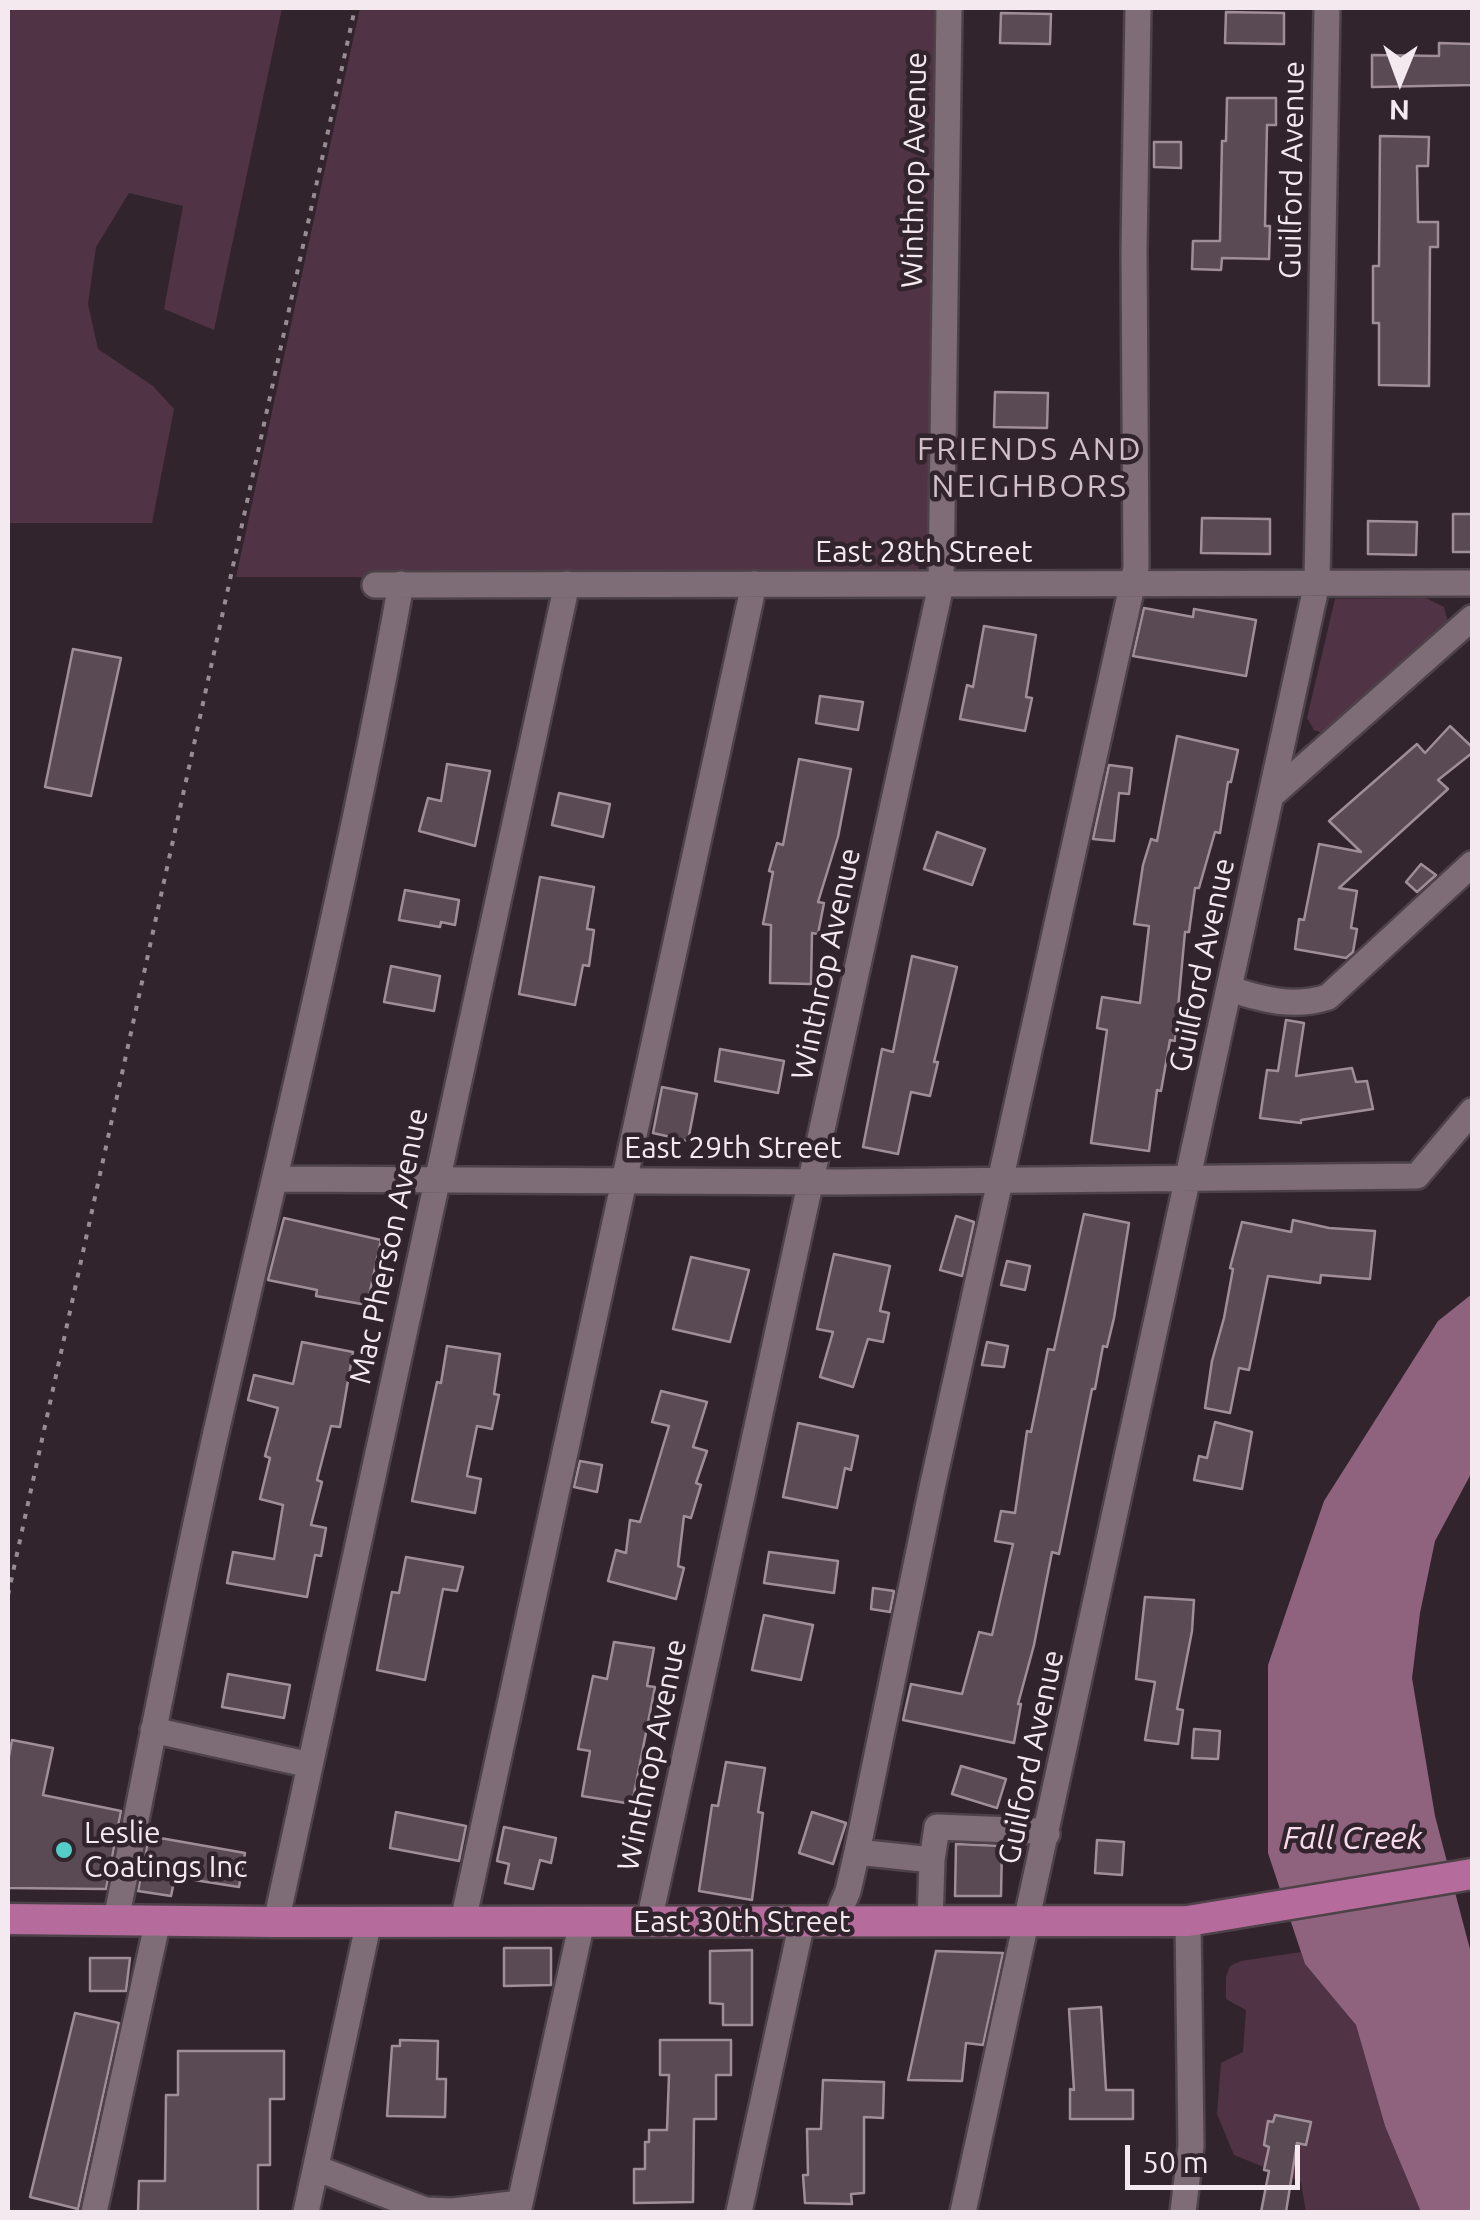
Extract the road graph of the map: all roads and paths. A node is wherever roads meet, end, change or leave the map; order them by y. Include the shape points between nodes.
1 (354, 8) edge
2 (949, 8) edge
3 (1138, 8) edge
4 (1328, 8) edge
5 (1318, 583) junction
6 (1472, 583) edge
7 (401, 584) junction
8 (567, 584) junction
9 (754, 584) junction
10 (1131, 584) junction
11 (375, 585) dead end
12 (941, 585) junction
13 (1472, 618) edge
14 (1271, 796) junction
15 (1472, 864) edge
16 (1230, 988) junction
17 (1472, 1111) edge
18 (277, 1178) junction
19 (1189, 1179) junction
20 (437, 1180) junction
21 (626, 1180) junction
22 (812, 1180) junction
23 (1000, 1180) junction
24 (8, 1595) edge
25 (153, 1730) junction
26 (310, 1765) junction
27 (1047, 1834) junction
28 (857, 1852) junction
29 (932, 1860) junction
30 (1472, 1874) edge
31 (8, 1918) edge
32 (116, 1920) junction
33 (158, 1920) junction
34 (369, 1921) junction
35 (463, 1921) junction
36 (1188, 1921) junction
37 (276, 1922) junction
38 (582, 1922) junction
39 (649, 1922) junction
40 (802, 1922) junction
41 (835, 1922) junction
42 (930, 1922) junction
43 (1028, 1923) junction
44 (316, 2168) junction
45 (519, 2208) edge
46 (94, 2212) edge
47 (306, 2212) edge
48 (739, 2212) edge
49 (963, 2212) edge
50 (1183, 2212) edge

1 - 24 path
2 - 12 street, Winthrop Avenue
3 - 10 street
4 - 5 street, Guilford Avenue
5 - 6 street, East 28th Street
5 - 10 street, East 28th Street
5 - 14 street, Guilford Avenue
7 - 8 street, East 28th Street
7 - 11 street, East 28th Street
7 - 18 street
8 - 9 street, East 28th Street
8 - 20 street, Mac Pherson Avenue
9 - 12 street, East 28th Street
9 - 21 street
10 - 12 street, East 28th Street
10 - 23 street
12 - 22 street, Winthrop Avenue
13 - 14 street
14 - 16 street, Guilford Avenue
15 - 16 street via 1328,997 1292,1004
16 - 19 street, Guilford Avenue
17 - 19 street, East 29th Street via 1417,1176
18 - 20 street, East 29th Street
18 - 25 street
19 - 23 street, East 29th Street
19 - 27 street, Guilford Avenue
20 - 21 street, East 29th Street
20 - 26 street, Mac Pherson Avenue
21 - 22 street, East 29th Street
21 - 35 street
22 - 23 street, East 29th Street
22 - 39 street, Winthrop Avenue
23 - 28 street
25 - 26 street
25 - 32 street
26 - 37 street, Mac Pherson Avenue
27 - 29 street via 936,1827
27 - 43 street, Guilford Avenue
28 - 29 street
28 - 41 street
29 - 42 street
30 - 36 main road, East 30th Street
31 - 32 main road, East 30th Street
32 - 33 main road, East 30th Street
33 - 37 main road, East 30th Street
33 - 46 street
34 - 35 main road, East 30th Street
34 - 37 main road, East 30th Street
34 - 44 street
35 - 38 main road, East 30th Street
36 - 43 main road, East 30th Street
36 - 50 street via 1191,2146
38 - 39 main road, East 30th Street
38 - 45 street
39 - 40 main road, East 30th Street
40 - 41 main road, East 30th Street
40 - 48 street
41 - 42 main road, East 30th Street
42 - 43 main road, East 30th Street
43 - 49 street, Guilford Avenue
44 - 45 street via 425,2210
44 - 47 street

